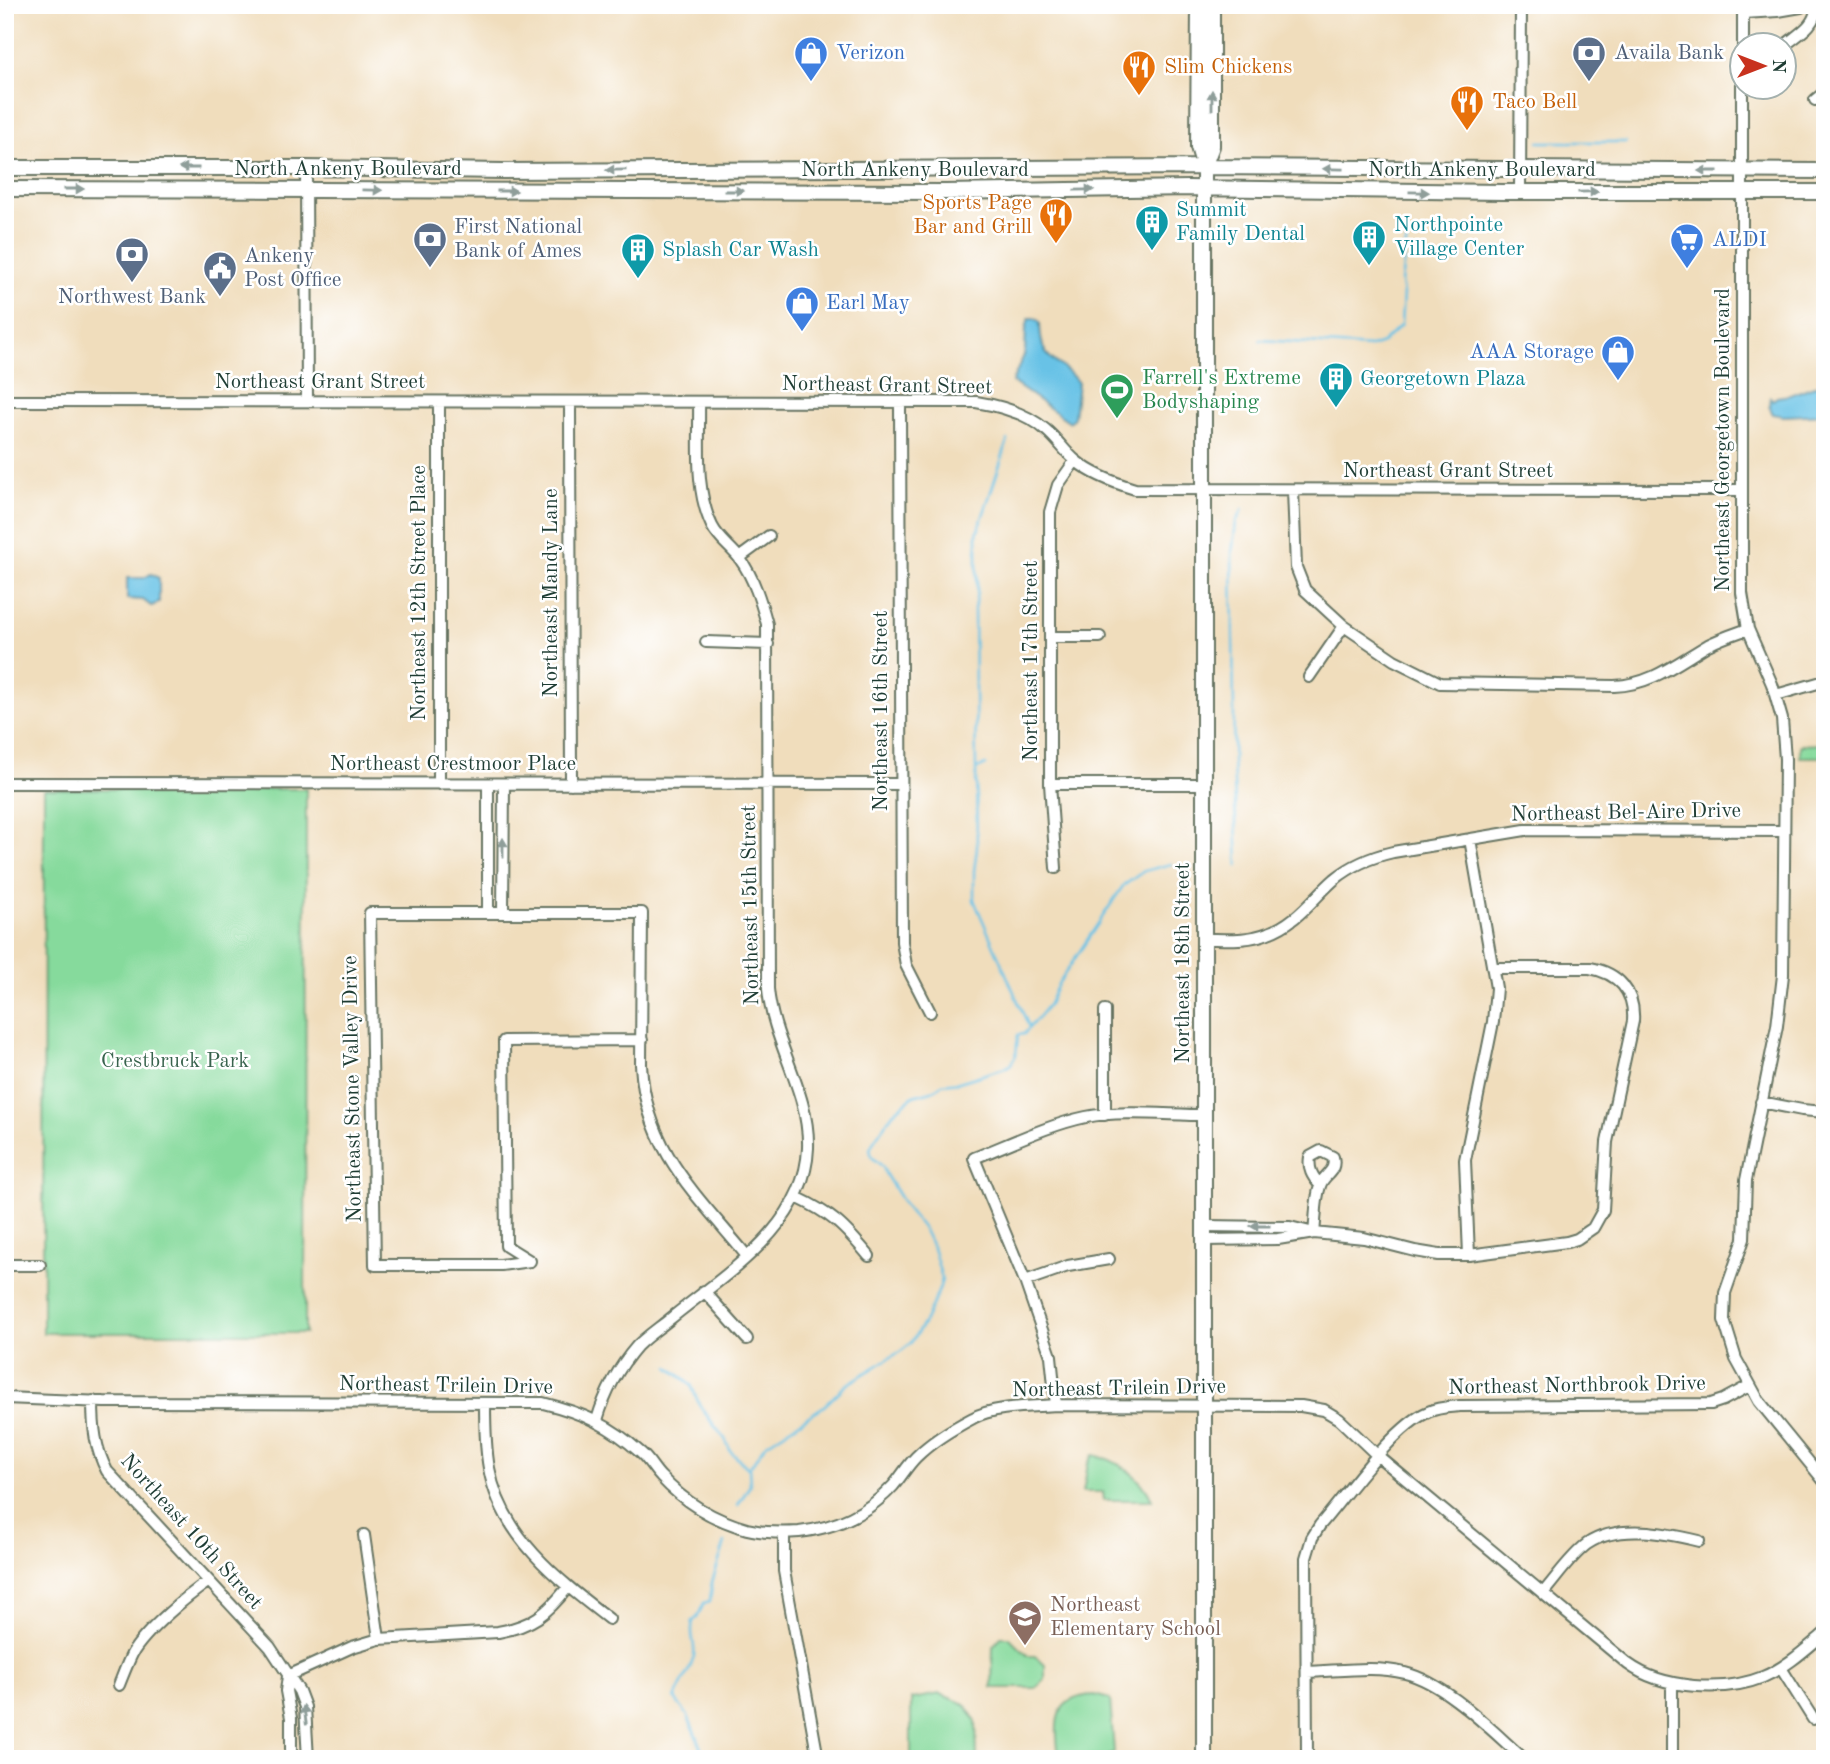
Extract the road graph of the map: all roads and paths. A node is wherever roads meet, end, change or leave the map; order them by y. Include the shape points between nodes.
1 (1199, 5) edge
2 (1212, 5) edge
3 (1521, 5) edge
4 (1796, 6) edge
5 (1820, 7) edge
6 (1743, 9) edge
7 (1743, 32) edge
8 (1798, 35) edge
9 (1825, 92) edge
10 (1815, 100) dead end
11 (1742, 102) edge
12 (1204, 167) junction
13 (5, 168) edge
14 (306, 168) junction
15 (1521, 170) junction
16 (1742, 171) junction
17 (1825, 171) edge
18 (1204, 188) junction
19 (5, 189) edge
20 (306, 189) junction
21 (1520, 192) junction
22 (1742, 192) junction
23 (1825, 192) edge
24 (5, 401) edge
25 (307, 401) junction
26 (439, 402) junction
27 (570, 402) junction
28 (699, 402) junction
29 (900, 403) junction
30 (1075, 460) junction
31 (1203, 489) junction
32 (1742, 489) junction
33 (1293, 490) junction
34 (769, 536) dead end
35 (739, 558) junction
36 (1344, 626) junction
37 (1748, 629) junction
38 (1051, 637) junction
39 (1100, 637) dead end
40 (706, 642) dead end
41 (768, 644) junction
42 (1309, 677) dead end
43 (1825, 681) edge
44 (1776, 695) junction
45 (5, 783) edge
46 (1050, 783) junction
47 (439, 784) junction
48 (488, 784) junction
49 (504, 784) junction
50 (571, 784) junction
51 (768, 784) junction
52 (900, 784) junction
53 (1205, 784) junction
54 (1784, 831) junction
55 (1470, 839) junction
56 (1056, 868) dead end
57 (488, 912) junction
58 (503, 912) junction
59 (1204, 939) junction
60 (1493, 968) junction
61 (1105, 1010) dead end
62 (930, 1012) dead end
63 (642, 1040) junction
64 (1761, 1102) junction
65 (1825, 1112) edge
66 (1105, 1115) junction
67 (1204, 1115) junction
68 (1320, 1185) dead end
69 (796, 1197) junction
70 (1204, 1233) junction
71 (1314, 1233) junction
72 (506, 1246) junction
73 (1469, 1255) junction
74 (747, 1256) junction
75 (869, 1256) dead end
76 (1109, 1259) dead end
77 (5, 1265) edge
78 (40, 1265) dead end
79 (501, 1265) junction
80 (1025, 1281) junction
81 (704, 1291) junction
82 (747, 1339) dead end
83 (1749, 1386) junction
84 (5, 1398) edge
85 (93, 1401) junction
86 (485, 1404) junction
87 (1056, 1405) junction
88 (1204, 1406) junction
89 (597, 1420) junction
90 (1378, 1457) junction
91 (1824, 1480) edge
92 (784, 1533) junction
93 (364, 1535) dead end
94 (1699, 1541) dead end
95 (209, 1581) junction
96 (568, 1587) junction
97 (1543, 1593) junction
98 (609, 1619) dead end
99 (1825, 1633) edge
100 (379, 1639) junction
101 (1781, 1668) junction
102 (1307, 1672) junction
103 (288, 1676) junction
104 (1672, 1684) junction
105 (119, 1685) dead end
106 (1813, 1719) dead end
107 (291, 1759) edge
108 (308, 1759) edge
109 (818, 1759) edge
110 (1204, 1759) edge
111 (1307, 1759) edge
112 (1524, 1759) edge
113 (1672, 1759) edge

1 - 12 main road via 1198,146
12 -> 2 main road via 1212,146
3 - 15 street
4 - 5 street
4 - 6 street via 1778,11
5 - 8 street via 1815,19
6 - 7 street
9 - 10 street
11 - 16 street, Northeast Georgetown Boulevard
12 -> 14 main road, North Ankeny Boulevard
15 -> 12 main road, North Ankeny Boulevard
12 - 18 main road, Northeast 18th Street
14 -> 13 main road, North Ankeny Boulevard
14 - 20 street
16 -> 15 main road, North Ankeny Boulevard
15 - 21 street
16 - 17 main road, North Ankeny Boulevard
16 - 22 street, Northeast Georgetown Boulevard
20 -> 18 main road, North Ankeny Boulevard via 945,192
18 -> 21 main road, North Ankeny Boulevard
18 - 31 main road, Northeast 18th Street
19 -> 20 main road, North Ankeny Boulevard
20 - 25 street
21 -> 22 main road, North Ankeny Boulevard
22 - 23 main road, North Ankeny Boulevard
22 - 32 street, Northeast Georgetown Boulevard
24 - 25 street, Northeast Grant Street
25 - 26 street, Northeast Grant Street
26 - 27 street, Northeast Grant Street
26 - 47 street, Northeast 12th Street Place
27 - 28 street, Northeast Grant Street
27 - 50 street, Northeast Mandy Lane
28 - 29 street, Northeast Grant Street
28 - 35 street, Northeast 15th Street via 704,505 713,527
29 - 30 street, Northeast Grant Street via 976,402 1003,408 1047,430
29 - 52 street, Northeast 16th Street
30 - 31 street, Northeast Grant Street via 1135,489
30 - 38 street, Northeast 17th Street via 1058,485 1051,512
31 - 33 street, Northeast Grant Street
31 - 53 main road, Northeast 18th Street
32 - 33 street, Northeast Grant Street
32 - 37 street, Northeast Georgetown Boulevard via 1742,593
33 - 36 street via 1297,575 1310,596
34 - 35 street
35 - 41 street, Northeast 15th Street via 761,599
36 - 37 street via 1394,660 1440,683 1614,686 1637,684
36 - 42 street
37 - 44 street, Northeast Georgetown Boulevard
38 - 39 street
38 - 46 street, Northeast 17th Street
40 - 41 street
41 - 51 street, Northeast 15th Street
43 - 44 street
44 - 54 street, Northeast Georgetown Boulevard via 1785,759
45 - 47 street, Northeast Crestmoor Place
46 - 53 street
46 - 56 street, Northeast 17th Street
47 - 48 street, Northeast Crestmoor Place
48 - 49 street, Northeast Crestmoor Place
48 - 57 street
49 - 50 street, Northeast Crestmoor Place
58 -> 49 street
50 - 51 street, Northeast Crestmoor Place
51 - 52 street, Northeast Crestmoor Place
51 - 69 street, Northeast 15th Street via 769,1001 801,1096 808,1134 806,1169
52 - 62 street, Northeast 16th Street via 902,942 906,965
53 - 59 main road, Northeast 18th Street
54 - 55 street, Northeast Bel-Aire Drive via 1525,830
54 - 64 street, Northeast Georgetown Boulevard via 1782,999
55 - 59 street, Northeast Bel-Aire Drive via 1360,862 1291,921 1267,934
55 - 60 street
57 - 58 street
57 - 79 street, Northeast Stone Valley Drive via 370,914 375,1265
58 - 63 street via 642,913
59 - 67 main road, Northeast 18th Street
60 - 73 street via 1496,1006 1465,1160
60 - 73 street via 1603,970 1628,990 1633,1011 1607,1142 1605,1199 1594,1228 1577,1239
61 - 66 street
63 - 72 street via 504,1041
63 - 74 street via 642,1084 660,1143
64 - 65 street
64 - 83 street, Northeast Georgetown Boulevard via 1746,1180 1744,1239 1724,1307 1728,1337
66 - 67 street
66 - 80 street via 1070,1121 974,1158
67 - 70 main road, Northeast 18th Street
68 - 71 street
69 - 74 street, Northeast 15th Street via 774,1230
69 - 75 street via 840,1223
70 - 71 street via 1290,1227
70 - 88 main road, Northeast 18th Street
71 - 73 street via 1364,1238 1415,1251
72 - 79 street
72 - 79 street via 530,1261
74 - 81 street, Northeast 15th Street
76 - 80 street via 1068,1266
77 - 78 street
80 - 87 street via 1051,1356
81 - 82 street
81 - 89 street, Northeast 15th Street via 637,1346 620,1368
83 - 90 street, Northeast Northbrook Drive via 1723,1400 1698,1405 1443,1407 1412,1421
83 - 91 street, Northeast Georgetown Boulevard
84 - 85 street, Northeast Trilein Drive
85 - 86 street, Northeast Trilein Drive
85 - 95 street, Northeast 10th Street via 94,1436 107,1471
86 - 89 street, Northeast Trilein Drive via 543,1403
86 - 96 street via 489,1468 497,1498 514,1530
87 - 88 street, Northeast Trilein Drive
87 - 92 street, Northeast Trilein Drive via 975,1416 915,1458 893,1486 857,1516 810,1531
88 - 90 street, Northeast Trilein Drive via 1324,1410
88 - 110 main road, Northeast 18th Street
89 - 92 street, Northeast Trilein Drive via 643,1454 681,1496 715,1518 747,1529
90 - 97 street, Northeast Trilein Drive
90 - 102 street, Northeast Northbrook Drive via 1312,1538 1306,1558
92 - 109 street via 784,1571
93 - 100 street
94 - 97 street via 1625,1532 1599,1538 1579,1552
95 - 103 street, Northeast 10th Street via 270,1647
95 - 105 street via 142,1641
96 - 98 street
96 - 100 street via 533,1622 516,1628
97 - 104 street, Northeast Trilein Drive via 1639,1672
99 - 101 street, Northeast Trilein Drive
100 - 103 street
101 - 104 street, Northeast Trilein Drive via 1731,1685
101 - 106 street
102 - 111 street, Northeast Northbrook Drive
102 - 112 street via 1389,1670 1421,1678 1449,1695
103 - 107 street, Northeast 10th Street
108 -> 103 street, Northeast 10th Street via 305,1707
104 - 113 street

